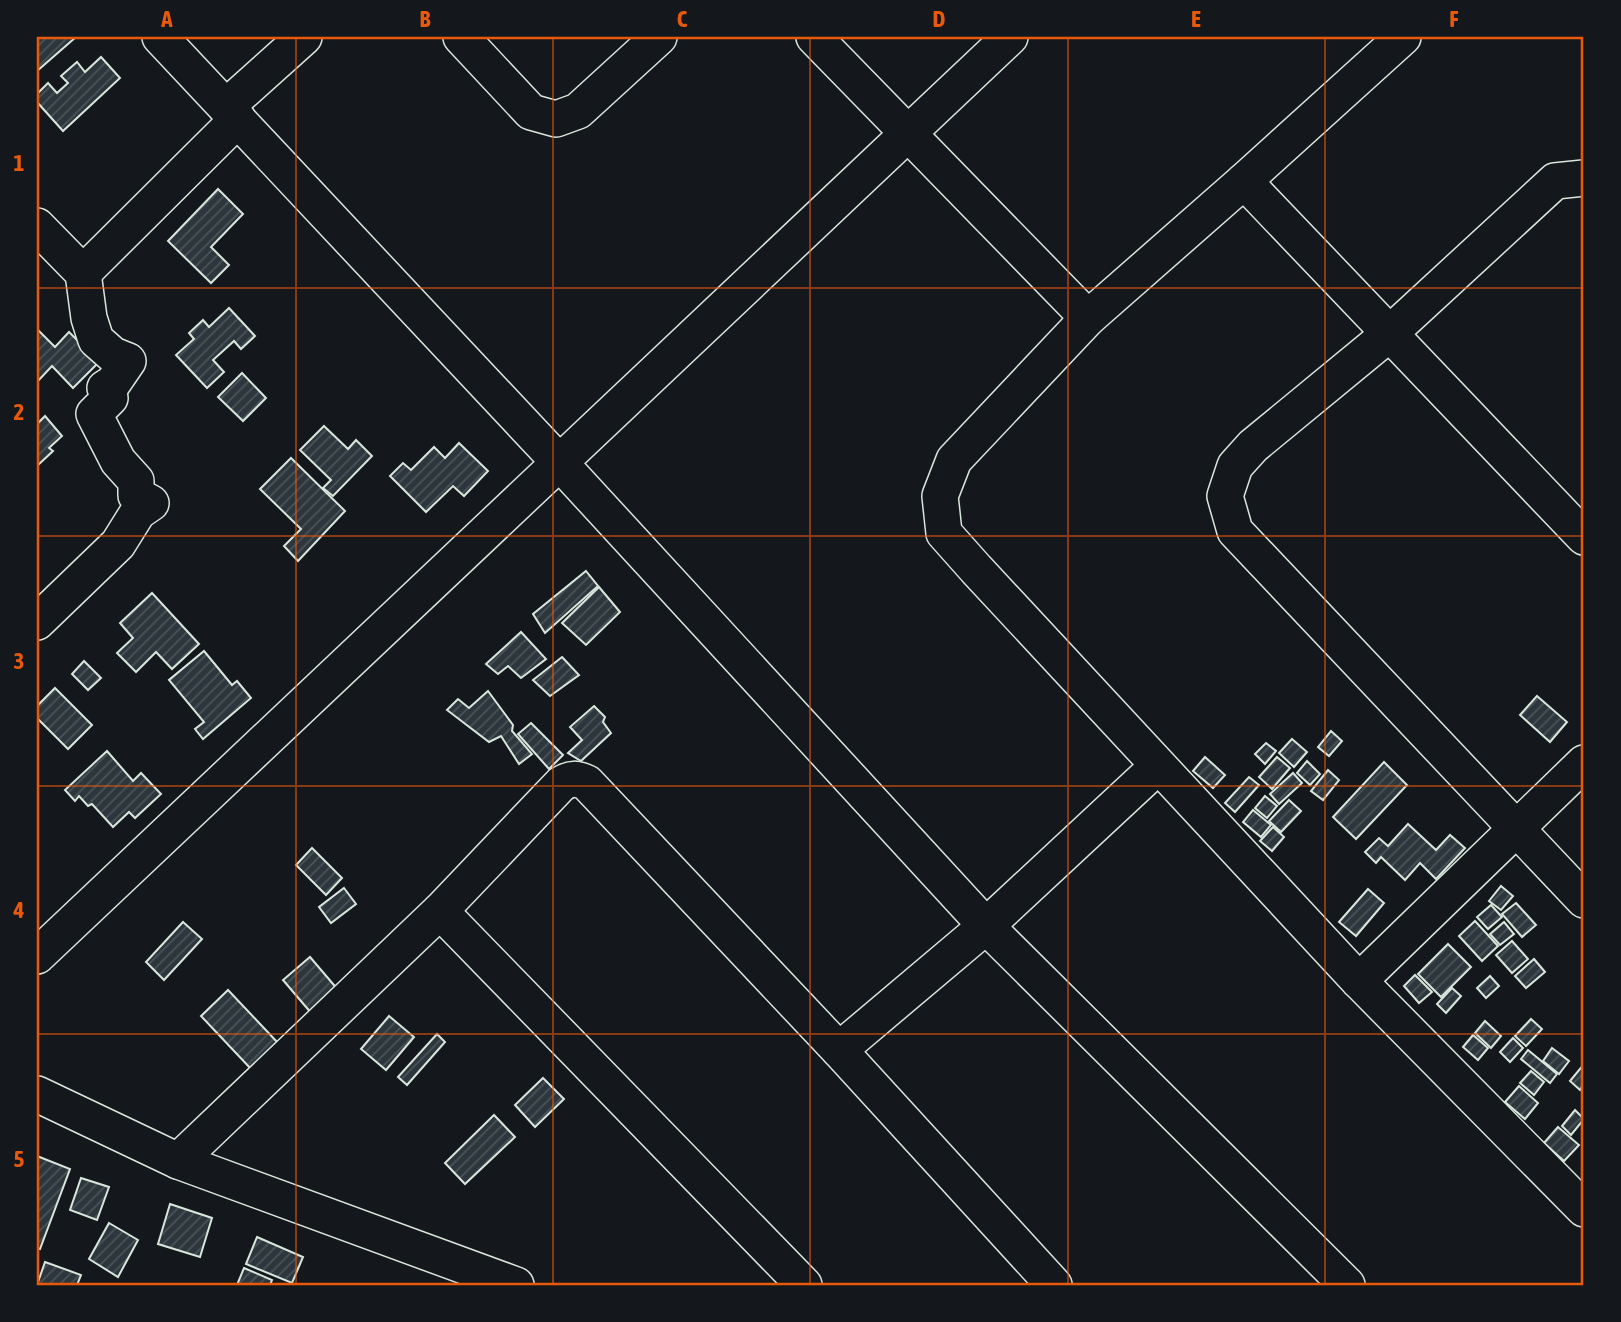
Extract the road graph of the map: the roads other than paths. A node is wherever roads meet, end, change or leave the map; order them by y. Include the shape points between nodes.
1 (160, 37) edge
2 (304, 37) edge
3 (461, 37) edge
4 (659, 37) edge
5 (814, 37) edge
6 (1010, 37) edge
7 (1403, 37) edge
8 (232, 113) junction
9 (907, 133) junction
10 (1584, 178) edge
11 (1244, 181) junction
12 (37, 226) edge
13 (83, 273) junction
14 (1088, 318) junction
15 (1389, 334) junction
16 (560, 463) junction
17 (1584, 537) edge
18 (37, 622) edge
19 (1584, 763) edge
20 (1158, 766) junction
21 (1517, 828) junction
22 (1584, 900) edge
23 (440, 911) junction
24 (986, 926) junction
25 (37, 956) edge
26 (1359, 981) junction
27 (839, 1050) junction
28 (37, 1094) edge
29 (178, 1161) junction
30 (1584, 1209) edge
31 (461, 1276) edge
32 (516, 1285) edge
33 (804, 1285) edge
34 (1054, 1285) edge
35 (1347, 1285) edge

1 - 8 street
2 - 8 street
3 - 4 street via 531,112 556,119 578,111
5 - 9 street
6 - 9 street
7 - 11 street
8 - 13 street
8 - 16 street
9 - 14 street
9 - 16 street
10 - 15 street via 1555,181
11 - 14 street
11 - 15 street
12 - 13 street
13 - 18 street via 96,340 128,361 104,388 110,398 94,414 118,461 136,481 136,495 151,503 138,512 118,544
14 - 20 street via 954,460 940,496 944,533
15 - 17 street
15 - 21 street via 1253,446 1235,466 1225,496 1235,531
16 - 24 street
16 - 25 street
19 - 21 street
20 - 24 street
20 - 26 street
21 - 22 street
21 - 26 street
23 - 27 street via 561,784 579,779
23 - 29 street
23 - 33 street
24 - 27 street
24 - 35 street
26 - 30 street
27 - 34 street
28 - 29 street
29 - 31 street
31 - 32 street

